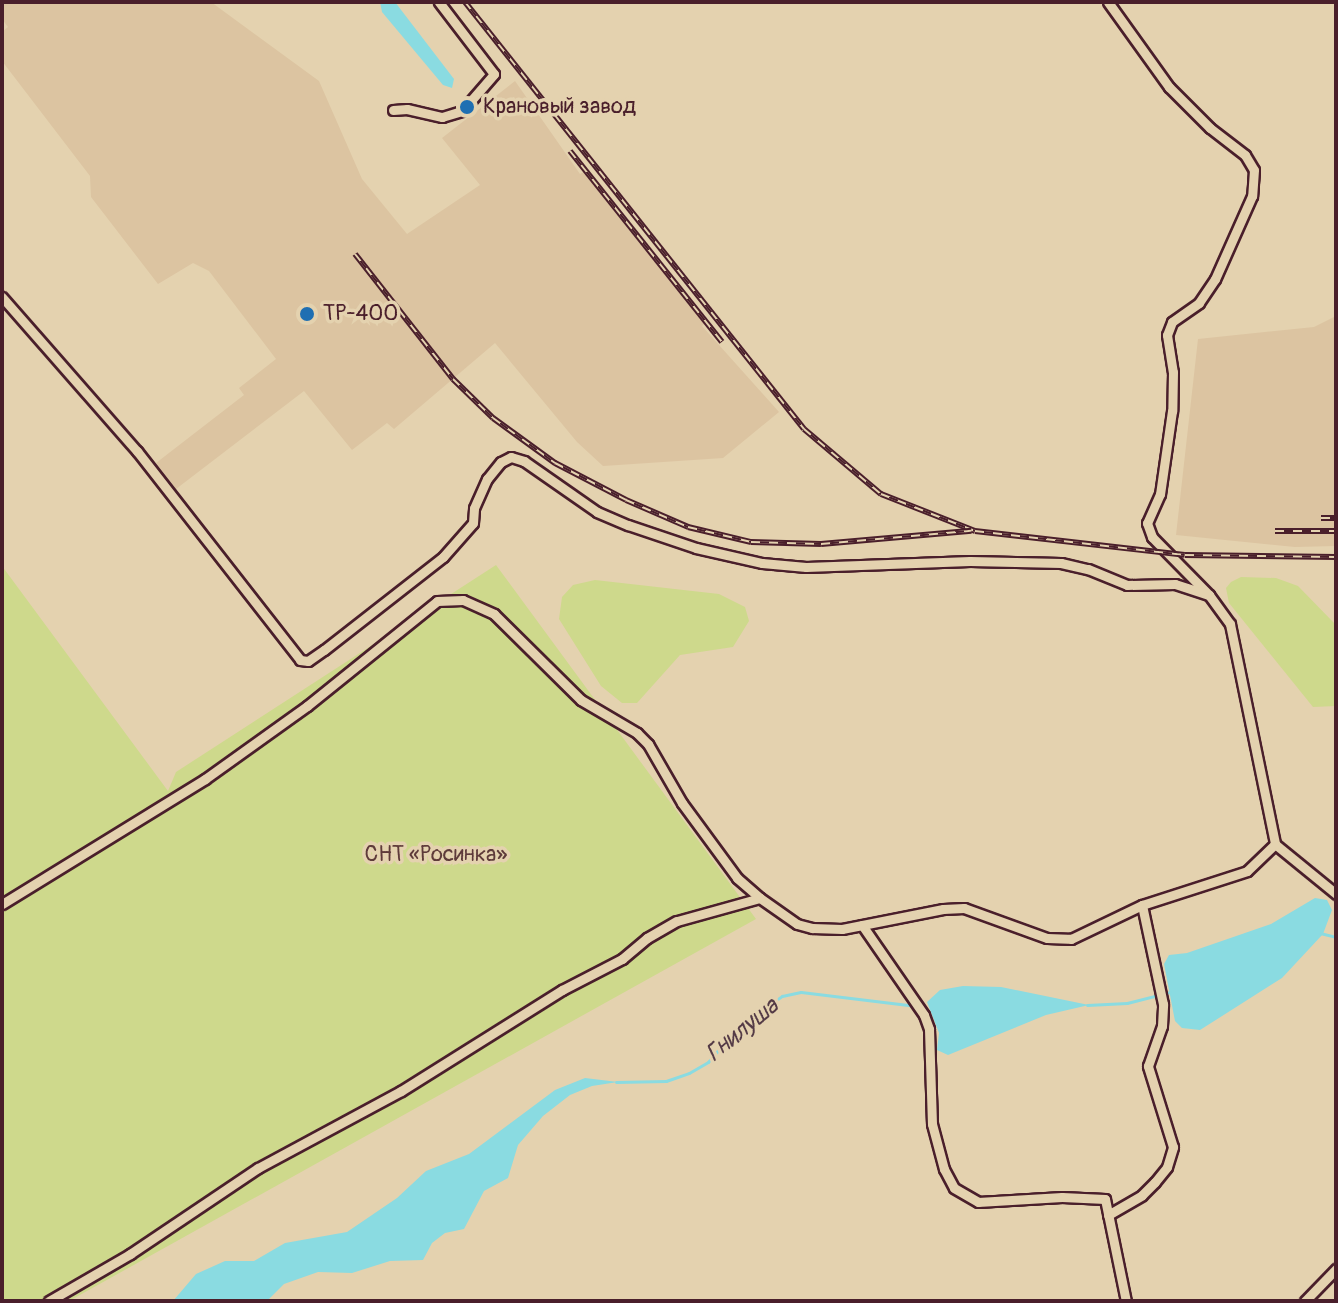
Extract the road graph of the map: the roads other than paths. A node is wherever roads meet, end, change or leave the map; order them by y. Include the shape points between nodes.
1 (439, 2) edge
2 (1108, 2) edge
3 (393, 110) dead end
4 (2, 297) edge
5 (1209, 595) junction
6 (1275, 844) junction
7 (1336, 894) edge
8 (760, 898) junction
9 (2, 904) edge
10 (1142, 905) junction
11 (862, 925) junction
12 (1108, 1215) junction
13 (1336, 1269) edge
14 (49, 1301) edge
15 (1126, 1301) edge
16 (1305, 1301) edge

1 - 3 street via 494,74 462,111 442,117
2 - 5 street via 1169,87 1245,155 1254,170 1252,196 1215,279 1199,303 1172,322 1167,335 1172,411 1160,494 1147,523 1152,537
4 - 5 street via 137,451 300,660 324,650 443,557 473,523 487,479 511,457 597,512 696,548 762,563 1061,563 1127,585 1175,584
5 - 6 street via 1230,624
6 - 7 street
6 - 10 street via 1247,871
8 - 9 street via 737,878 682,803 648,744 581,700 494,614 463,600 437,601 229,763
8 - 11 street via 797,924 812,928
8 - 14 street via 677,921 647,938 622,959 562,990 401,1091 258,1168
10 - 11 street via 1071,939 1047,938 964,908
10 - 12 street via 1163,1004 1162,1026 1148,1066 1173,1147 1155,1182
11 - 12 street via 929,1029 932,1124 954,1188 978,1202 1105,1199
12 - 15 street
13 - 16 street

